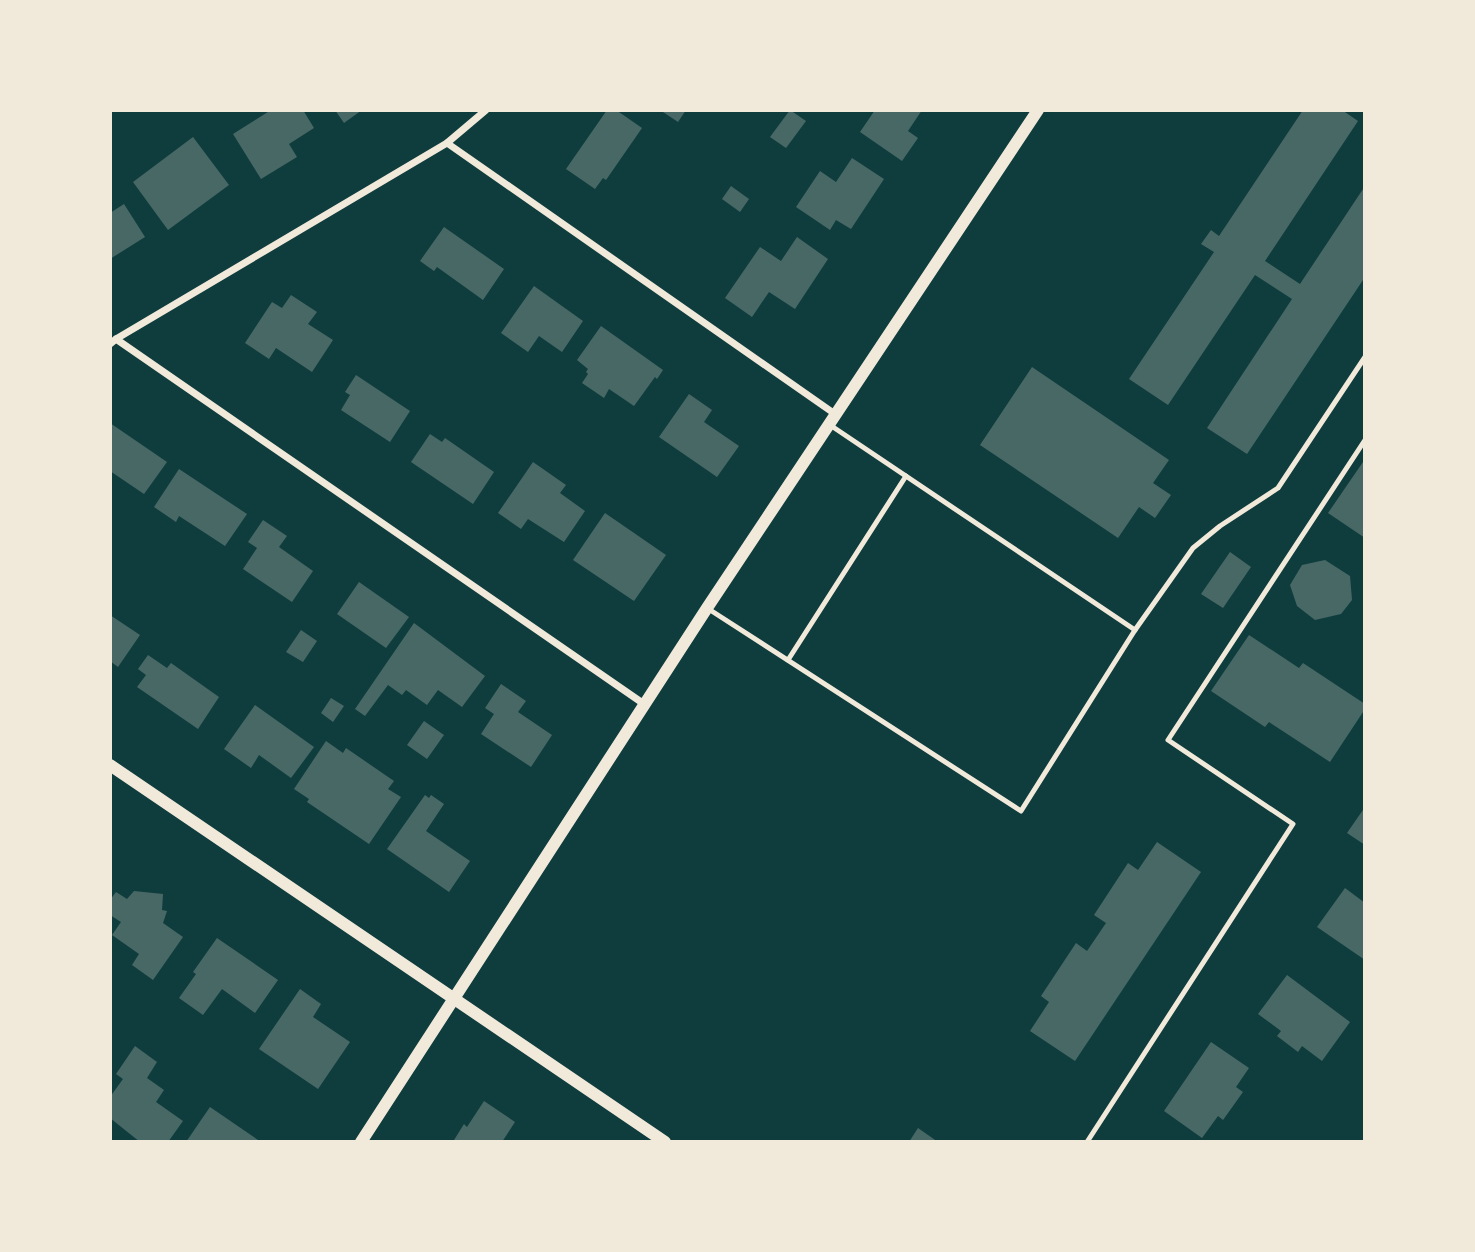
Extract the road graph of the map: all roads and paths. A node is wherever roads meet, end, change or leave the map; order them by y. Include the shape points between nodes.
1 (486, 110) edge
2 (1038, 110) edge
3 (447, 143) junction
4 (113, 342) edge
5 (1365, 357) edge
6 (832, 419) junction
7 (1365, 440) edge
8 (906, 476) junction
9 (707, 608) junction
10 (1135, 630) junction
11 (788, 660) junction
12 (644, 704) junction
13 (110, 765) edge
14 (454, 999) junction
15 (361, 1142) edge
16 (665, 1142) edge
17 (1087, 1142) edge

1 - 3 street
2 - 6 street
3 - 4 street
3 - 6 street
4 - 12 street
5 - 10 lane via 1278,488 1194,548
6 - 8 lane
6 - 9 street
7 - 17 lane via 1168,740 1293,824
8 - 10 lane
8 - 11 lane
9 - 11 lane
9 - 12 street
10 - 11 lane via 1021,811
12 - 14 street
13 - 14 street
14 - 15 street
14 - 16 street

